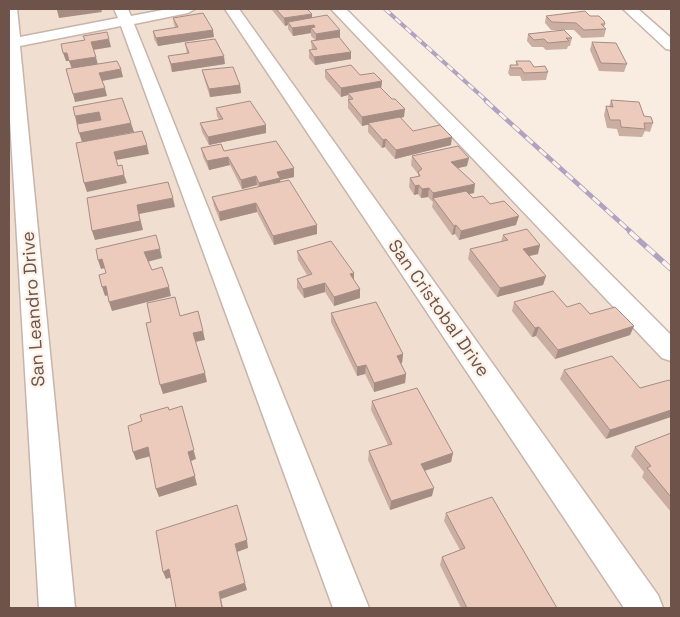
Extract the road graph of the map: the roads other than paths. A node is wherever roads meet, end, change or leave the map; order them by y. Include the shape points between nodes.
1 (10, 9) edge
2 (188, 9) edge
3 (232, 9) edge
4 (338, 9) edge
5 (630, 9) edge
6 (123, 15) edge
7 (11, 44) edge
8 (671, 46) edge
9 (671, 351) edge
10 (56, 608) edge
11 (351, 608) edge
12 (645, 608) edge

1 - 7 street, San Leandro Drive
2 - 6 street
3 - 12 street, San Cristobal Drive
4 - 9 street
5 - 8 street
6 - 7 street
6 - 11 street
7 - 10 street, San Leandro Drive

